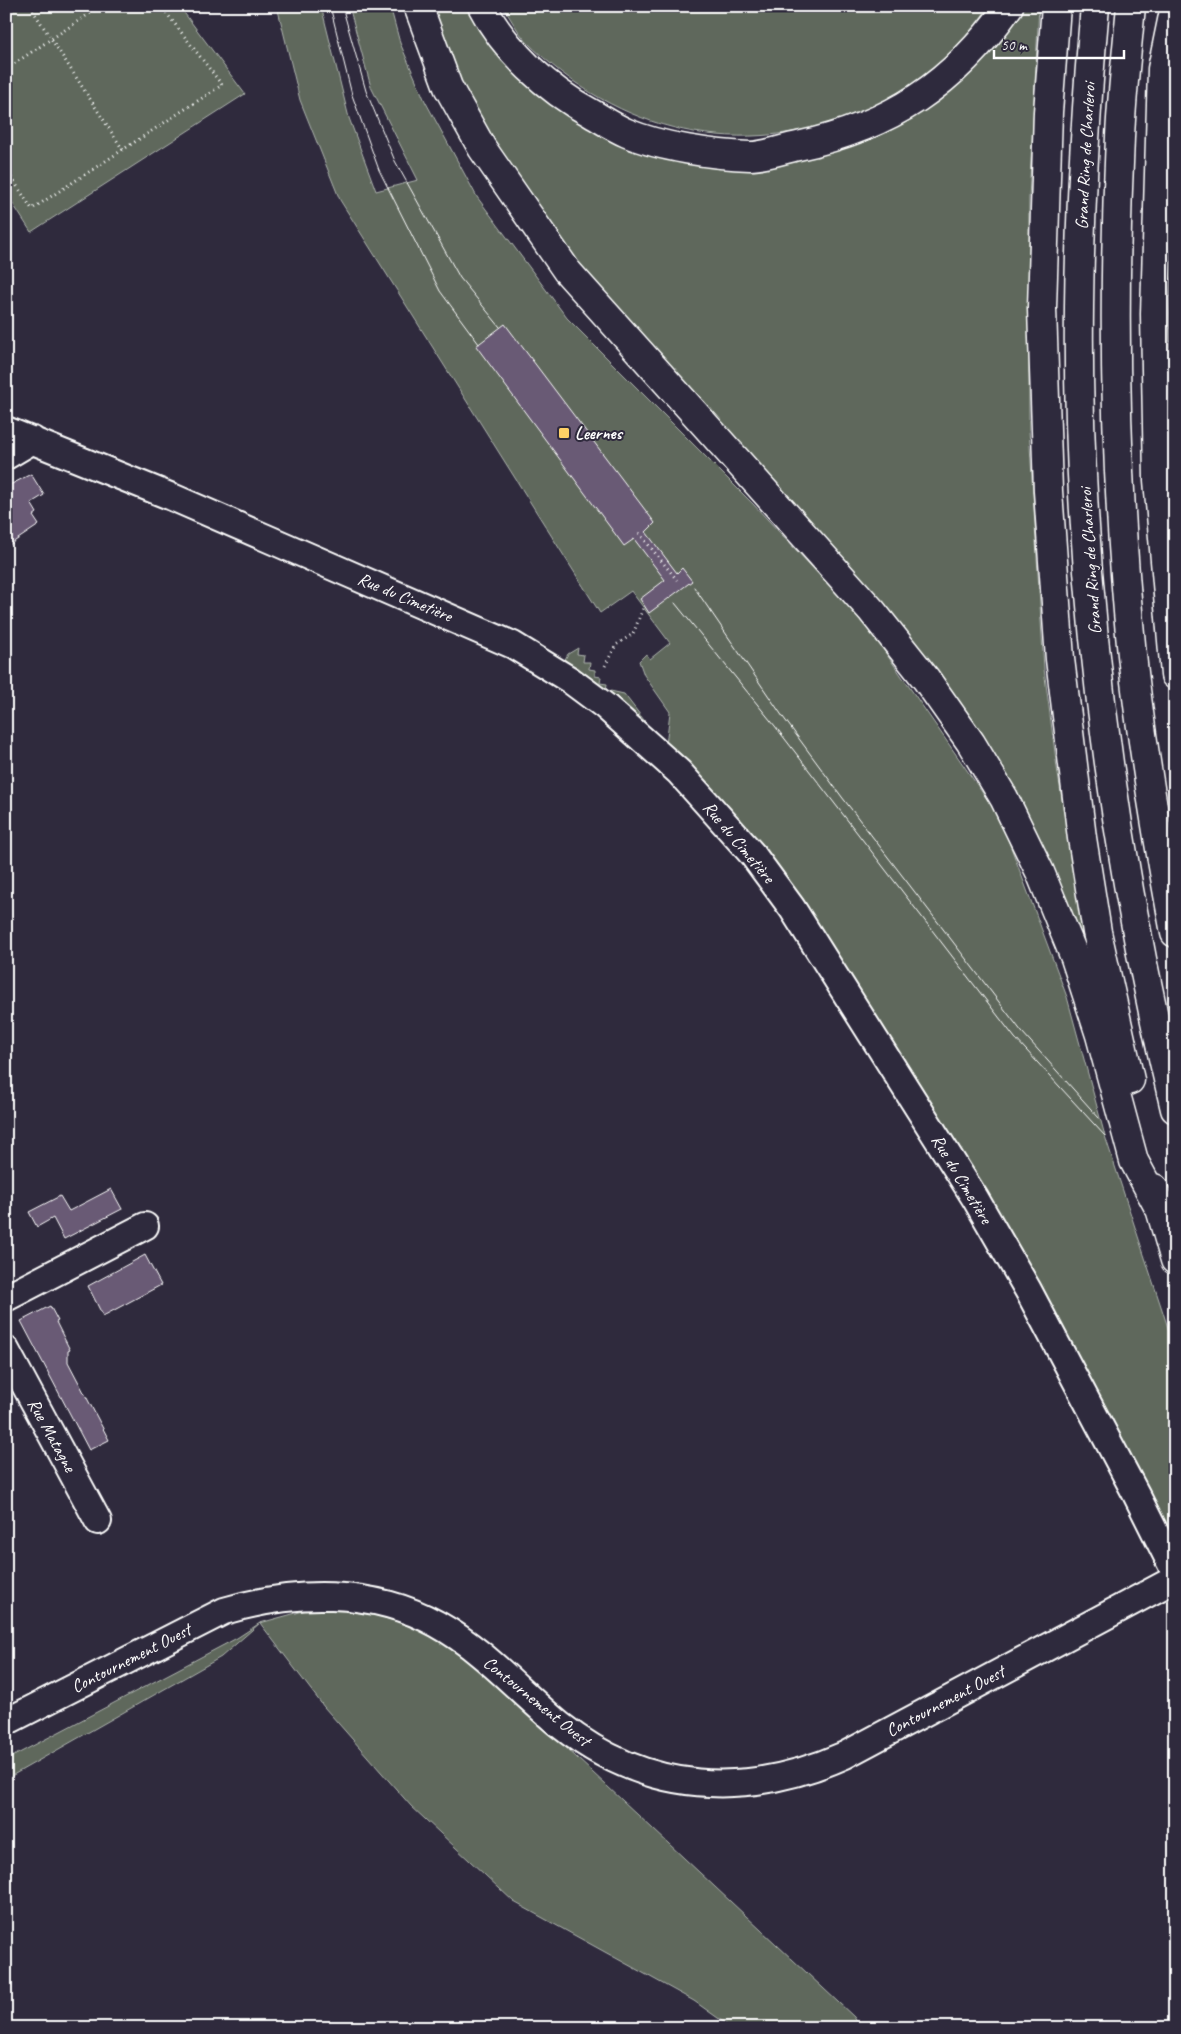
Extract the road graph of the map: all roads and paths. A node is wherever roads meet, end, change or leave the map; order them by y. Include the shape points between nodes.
1 (30, 6) edge
2 (101, 6) edge
3 (161, 6) edge
4 (418, 6) edge
5 (482, 6) edge
6 (1009, 6) edge
7 (1056, 6) edge
8 (1095, 6) edge
9 (1131, 6) edge
10 (1175, 6) edge
11 (52, 38) junction
12 (6, 69) edge
13 (123, 150) junction
14 (6, 169) edge
15 (6, 430) edge
16 (33, 440) junction
17 (6, 456) edge
18 (639, 533) dead end
19 (677, 580) dead end
20 (644, 606) dead end
21 (605, 666) dead end
22 (1175, 675) edge
23 (1175, 933) edge
24 (1175, 1109) edge
25 (1158, 1206) junction
26 (144, 1226) dead end
27 (1175, 1260) edge
28 (6, 1298) edge
29 (6, 1350) edge
30 (98, 1520) dead end
31 (1175, 1572) edge
32 (1175, 1579) edge
33 (6, 1722) edge

1 - 11 path
2 - 11 path
3 - 13 path via 222,84
4 - 25 highway via 448,87 482,148 567,270 872,611 971,742 1004,798 1040,872 1075,958 1134,1161
5 - 6 highway via 517,56 565,99 628,134 688,149 751,156 834,138 894,114 952,73 980,46
7 - 25 highway via 1048,112 1042,308 1048,491 1060,659 1097,932
8 - 24 highway, Grand Ring de Charleroi via 1084,133 1079,309 1084,488 1098,666 1122,842 1153,1016
9 - 23 highway, Grand Ring de Charleroi via 1120,136 1116,311 1120,484 1132,656 1156,830
10 - 22 highway via 1162,69 1155,314 1158,480
11 - 12 path
11 - 13 path
13 - 14 path via 32,209
15 - 16 street, Rue du Cimetière
16 - 17 street
16 - 31 street, Rue du Cimetière via 260,534 513,646 556,670 598,701 679,772 753,855 792,908 929,1124 1028,1290
18 - 19 path
20 - 21 path via 633,634 616,645
25 - 27 highway
26 - 28 street
29 - 30 street, Rue Matagne
32 - 33 street, Contournement Ouest via 844,1755 815,1768 750,1783 709,1784 680,1780 623,1763 560,1725 496,1667 436,1624 384,1603 356,1598 288,1596 224,1611

